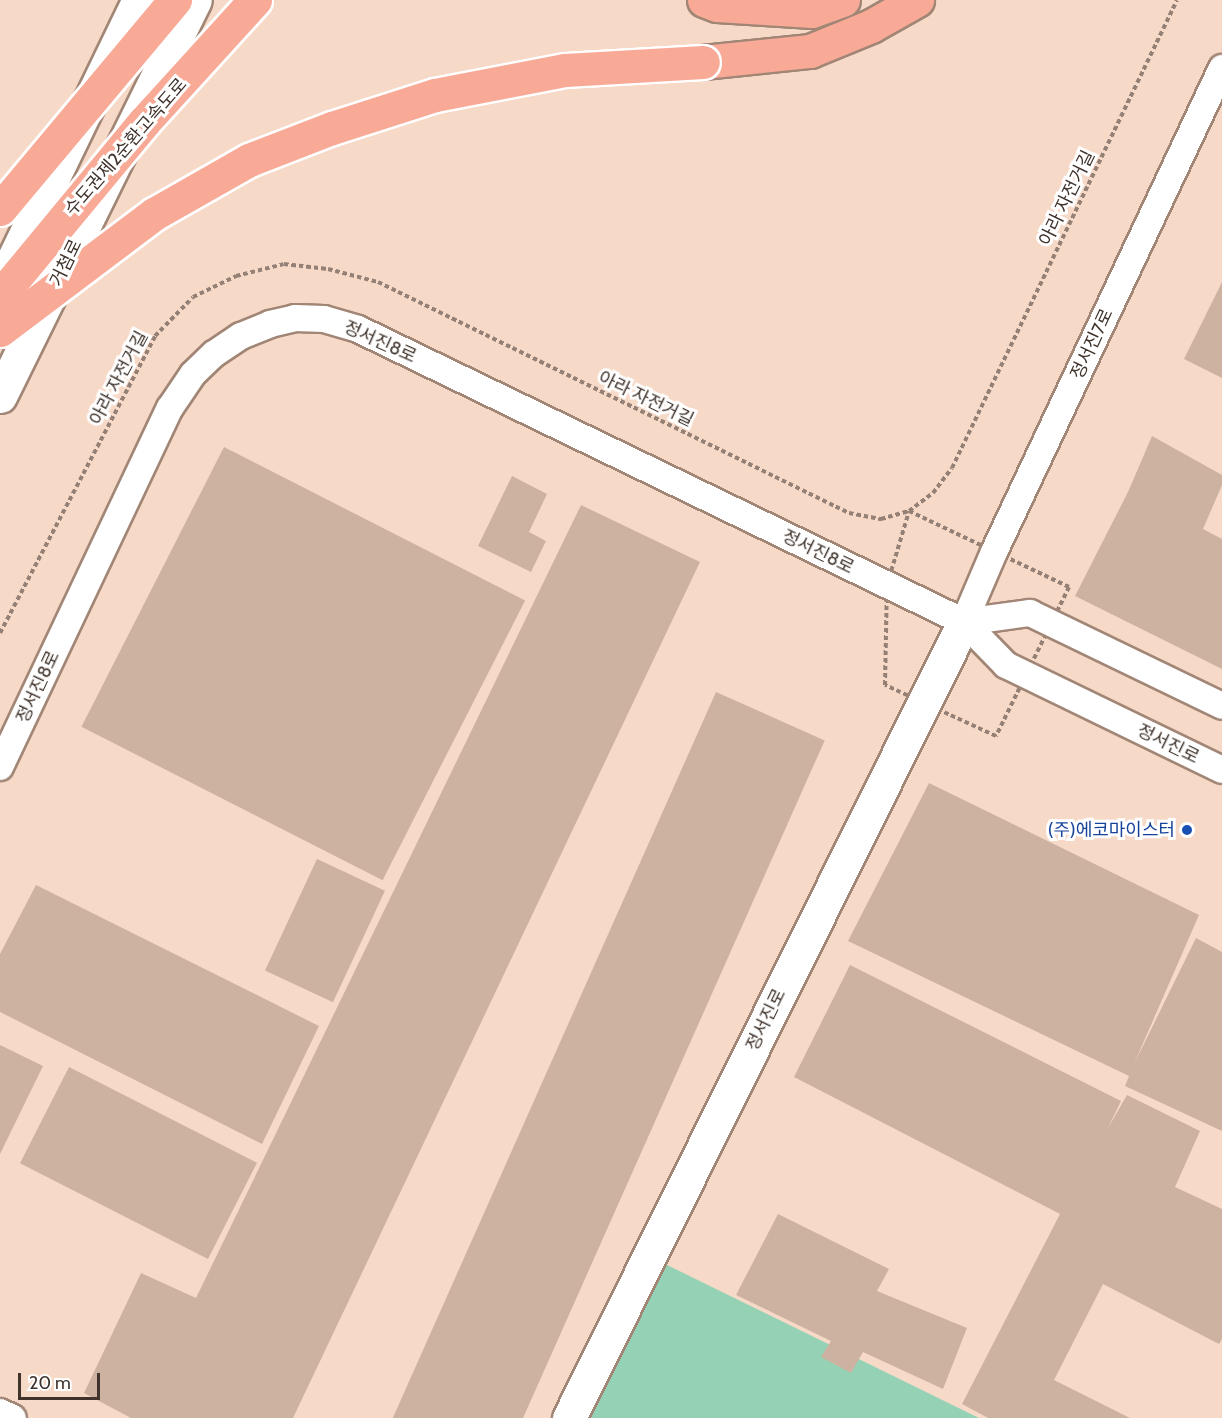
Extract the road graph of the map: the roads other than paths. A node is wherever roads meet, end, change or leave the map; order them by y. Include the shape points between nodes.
1 (139, 0) edge
2 (175, 0) edge
3 (195, 0) edge
4 (255, 0) edge
5 (704, 0) edge
6 (843, 0) edge
7 (917, 0) edge
8 (1222, 68) edge
9 (0, 209) edge
10 (0, 287) edge
11 (0, 296) edge
12 (0, 330) edge
13 (0, 396) edge
14 (964, 622) junction
15 (1222, 706) edge
16 (0, 768) edge
17 (1222, 770) edge
18 (0, 1412) edge
19 (13, 1418) edge
20 (569, 1418) edge

1 - 10 street
2 - 9 highway, bridge
3 - 13 street, 거첨로
4 - 11 highway, 수도권제2순환고속도로, bridge via 144,122
5 - 6 highway via 717,5 812,11
7 - 12 highway, bridge via 871,27 810,51 565,70 435,95 332,128 249,160 154,214
8 - 14 street, 정서진7로
14 - 15 street via 1029,613
14 - 16 street, 정서진8로 via 358,329 324,319 295,318 241,336 214,354 193,374 170,408
14 - 17 street, 정서진로 via 1006,664
14 - 20 street, 정서진로
18 - 19 street

